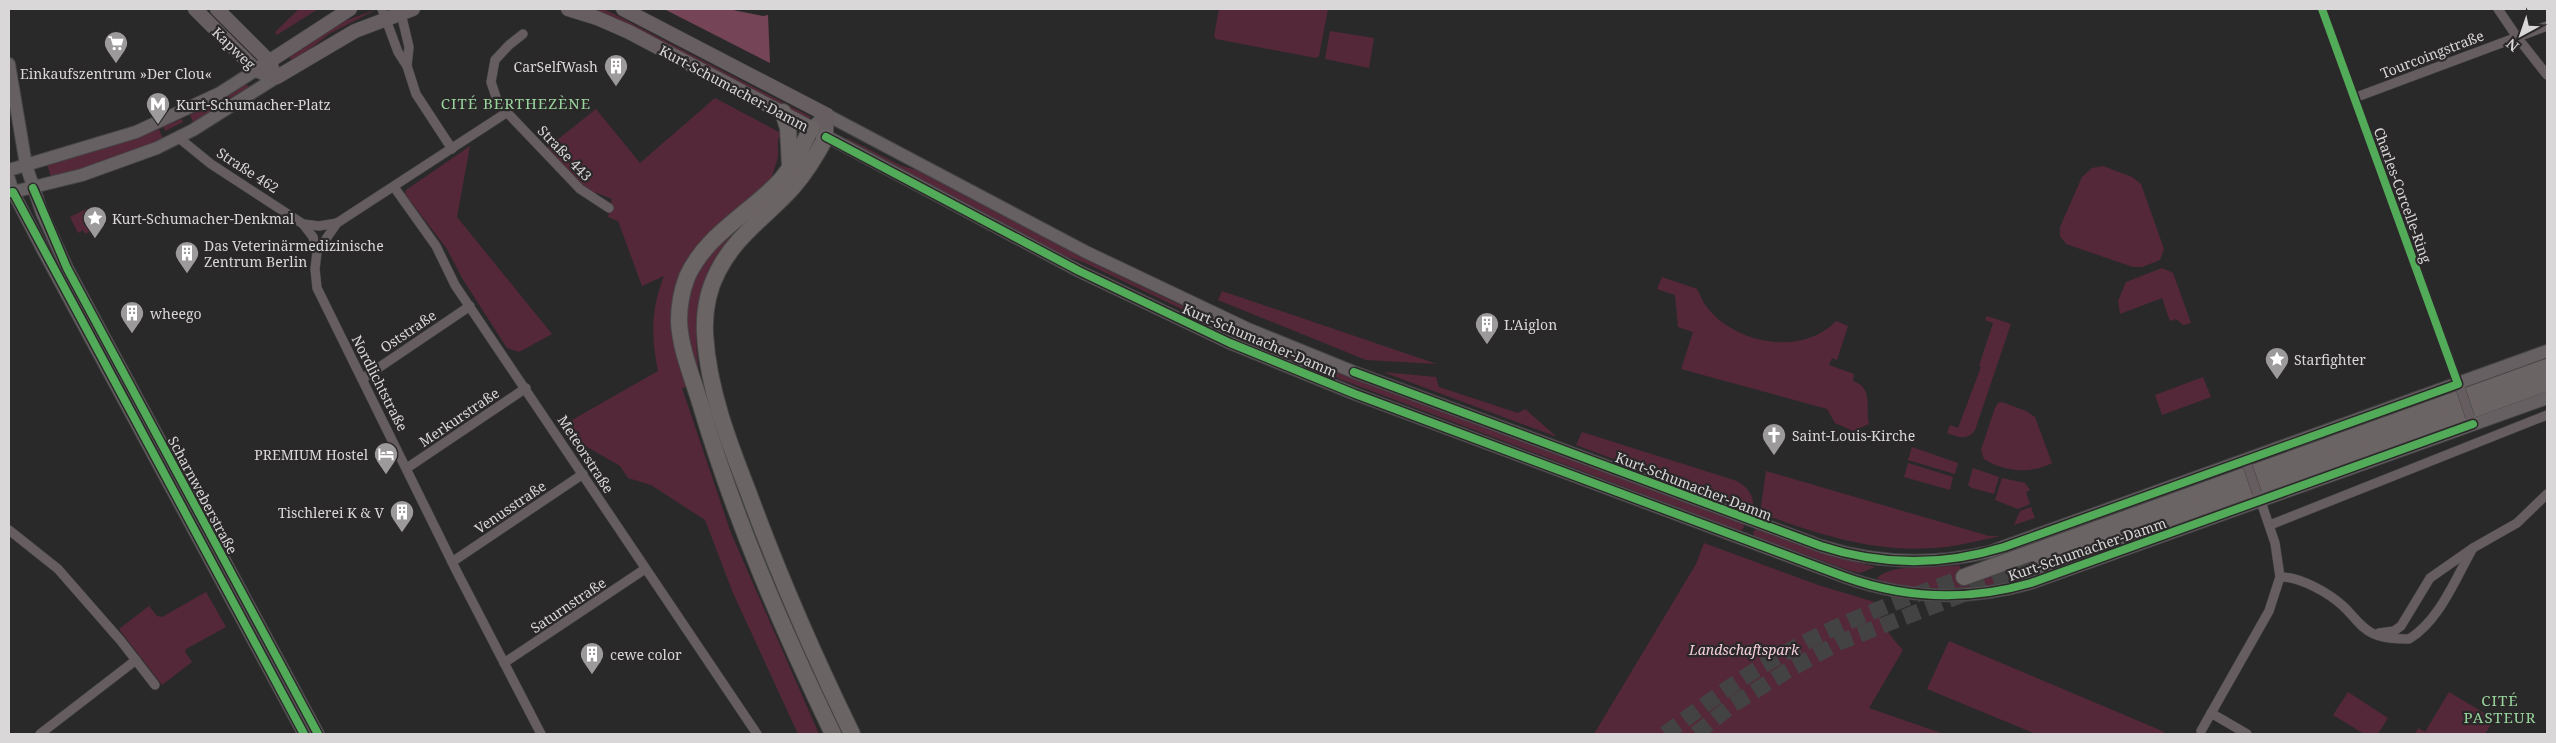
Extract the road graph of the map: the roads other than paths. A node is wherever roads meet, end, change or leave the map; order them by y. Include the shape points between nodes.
1 (195, 9) edge
2 (217, 9) edge
3 (350, 9) edge
4 (568, 9) edge
5 (623, 9) edge
6 (2322, 9) edge
7 (2498, 9) edge
8 (405, 10) edge
9 (384, 13) edge
10 (2547, 26) edge
11 (523, 34) dead end
12 (2516, 37) junction
13 (269, 61) junction
14 (9, 64) edge
15 (407, 66) junction
16 (256, 70) junction
17 (2547, 75) edge
18 (277, 77) junction
19 (10, 91) edge
20 (2354, 98) junction
21 (783, 112) junction
22 (506, 113) junction
23 (827, 115) junction
24 (811, 128) junction
25 (826, 137) junction
26 (179, 138) junction
27 (452, 149) junction
28 (26, 164) junction
29 (790, 166) junction
30 (9, 170) edge
31 (9, 179) edge
32 (394, 187) junction
33 (33, 188) junction
34 (11, 193) edge
35 (609, 208) dead end
36 (338, 223) junction
37 (304, 224) junction
38 (317, 252) junction
39 (470, 306) junction
40 (1206, 310) junction
41 (1197, 328) junction
42 (2547, 350) edge
43 (2547, 367) edge
44 (362, 379) junction
45 (2547, 383) edge
46 (2459, 387) junction
47 (526, 388) junction
48 (2547, 398) edge
49 (2547, 416) edge
50 (2472, 421) junction
51 (2247, 463) junction
52 (407, 468) junction
53 (583, 474) junction
54 (2547, 494) edge
55 (2259, 497) junction
56 (2270, 525) junction
57 (9, 530) edge
58 (2473, 548) junction
59 (452, 562) junction
60 (2039, 565) tunnel mouth
61 (646, 569) junction
62 (1964, 577) tunnel mouth
63 (2280, 577) junction
64 (2374, 634) junction
65 (137, 662) junction
66 (504, 663) junction
67 (274, 667) junction
68 (156, 685) dead end
69 (2211, 713) junction
70 (2201, 730) dead end
71 (40, 734) edge
72 (304, 734) edge
73 (318, 734) edge
74 (541, 734) edge
75 (757, 734) edge
76 (833, 734) edge
77 (852, 734) edge
78 (2247, 734) edge

1 - 16 main road, Kapweg
2 - 13 main road, Kapweg
3 - 13 main road
4 - 21 main road, Kurt-Schumacher-Damm via 629,32
5 - 23 main road, Kurt-Schumacher-Damm
6 - 20 street, Charles-Corcelle-Ring
7 - 12 street
8 - 9 main road
8 - 15 street via 409,48
9 - 15 street via 398,52
9 - 18 main road
10 - 12 street, Tourcoingstraße
11 - 22 street, Straße 443 via 508,45 493,66 491,82 494,93
12 - 17 street
12 - 20 street, Tourcoingstraße
13 - 16 main road
13 - 18 main road, Kapweg
14 - 19 main road
15 - 27 street via 416,94
16 - 18 main road, Kapweg
16 - 28 main road via 220,93 136,132
18 - 26 main road
19 - 28 main road
20 - 46 street, Charles-Corcelle-Ring
21 - 24 main road, Kurt-Schumacher-Damm
21 - 29 highway via 788,130
22 - 27 street
22 - 35 street, Straße 443 via 580,189
23 - 24 main road
23 - 25 main road
23 - 40 main road, Kurt-Schumacher-Damm via 1086,252
24 - 25 main road, Kurt-Schumacher-Damm
24 - 29 highway
25 - 41 main road, Kurt-Schumacher-Damm via 1079,271
25 - 77 highway via 793,187 742,235 727,256 707,304 705,334 718,405 736,462 787,591
26 - 33 main road via 82,175
26 - 37 street, Straße 462 via 211,164
27 - 32 street
28 - 30 main road
28 - 33 main road
29 - 76 highway via 778,182 703,250 686,279 679,322 727,489 756,566
31 - 34 main road
32 - 36 street
32 - 39 street, Meteorstraße via 436,246 455,285
33 - 34 main road
33 - 67 main road, Scharnweberstraße via 67,268
34 - 67 main road, Scharnweberstraße
36 - 37 street
36 - 38 street
37 - 38 street, Straße 462 via 315,241
38 - 44 street, Nordlichtstraße via 317,288
39 - 44 street, Oststraße
39 - 47 street, Meteorstraße
40 - 41 main road
40 - 51 main road, Kurt-Schumacher-Damm via 1346,369 1744,518 1826,548 1876,560 1929,561 1989,552
41 - 55 main road, Kurt-Schumacher-Damm via 1355,394 1836,574 1908,593 1967,595 2018,587
42 - 46 main road, Kurt-Schumacher-Damm
43 - 62 highway
44 - 52 street, Nordlichtstraße
45 - 60 highway
46 - 50 street, Charles-Corcelle-Ring, bridge
46 - 51 main road, Kurt-Schumacher-Damm
47 - 52 street, Merkurstraße
47 - 53 street, Meteorstraße
48 - 50 main road, Kurt-Schumacher-Damm
49 - 56 street
50 - 55 main road, Kurt-Schumacher-Damm
51 - 55 street, bridge
52 - 59 street, Nordlichtstraße
53 - 59 street, Venusstraße
53 - 61 street, Meteorstraße
54 - 58 street via 2517,523
55 - 56 street
56 - 63 street
57 - 65 street via 58,569
58 - 64 street via 2430,578 2401,626 2394,631
58 - 64 street via 2424,630 2409,640
59 - 66 street, Nordlichtstraße
61 - 66 street, Saturnstraße
61 - 75 street, Meteorstraße
63 - 64 street via 2299,581 2328,596
63 - 69 street via 2269,611
65 - 68 street
65 - 71 street
66 - 74 street, Nordlichtstraße
67 - 72 main road, Scharnweberstraße
67 - 73 main road, Scharnweberstraße
69 - 70 street
69 - 78 street

